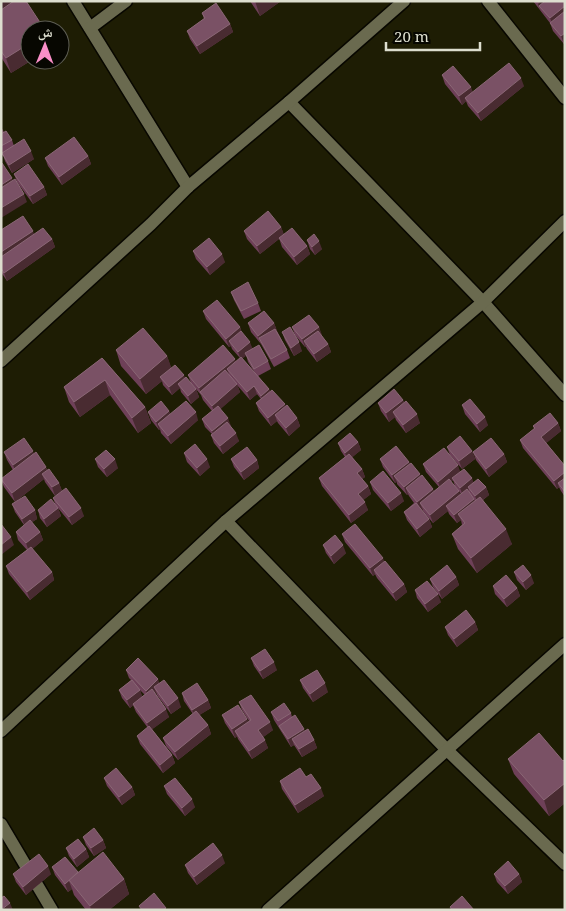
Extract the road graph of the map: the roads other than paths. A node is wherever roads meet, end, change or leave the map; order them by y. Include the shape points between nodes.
1 (73, 1) edge
2 (126, 1) edge
3 (385, 1) edge
4 (404, 1) edge
5 (488, 1) edge
6 (392, 13) junction
7 (90, 28) junction
8 (565, 98) edge
9 (290, 102) junction
10 (188, 187) junction
11 (565, 221) edge
12 (483, 302) junction
13 (2, 360) edge
14 (565, 395) edge
15 (226, 521) junction
16 (565, 644) edge
17 (1, 731) edge
18 (447, 750) junction
19 (1, 824) edge
20 (565, 864) edge
21 (52, 910) edge
22 (268, 910) edge

1 - 7 street
2 - 7 street
3 - 6 street
4 - 6 street
5 - 8 street
6 - 9 street
7 - 10 street
9 - 10 street
9 - 12 street
10 - 13 street
11 - 12 street
12 - 14 street
12 - 15 street
15 - 17 street
15 - 18 street
16 - 18 street
18 - 20 street
18 - 22 street
19 - 21 street

